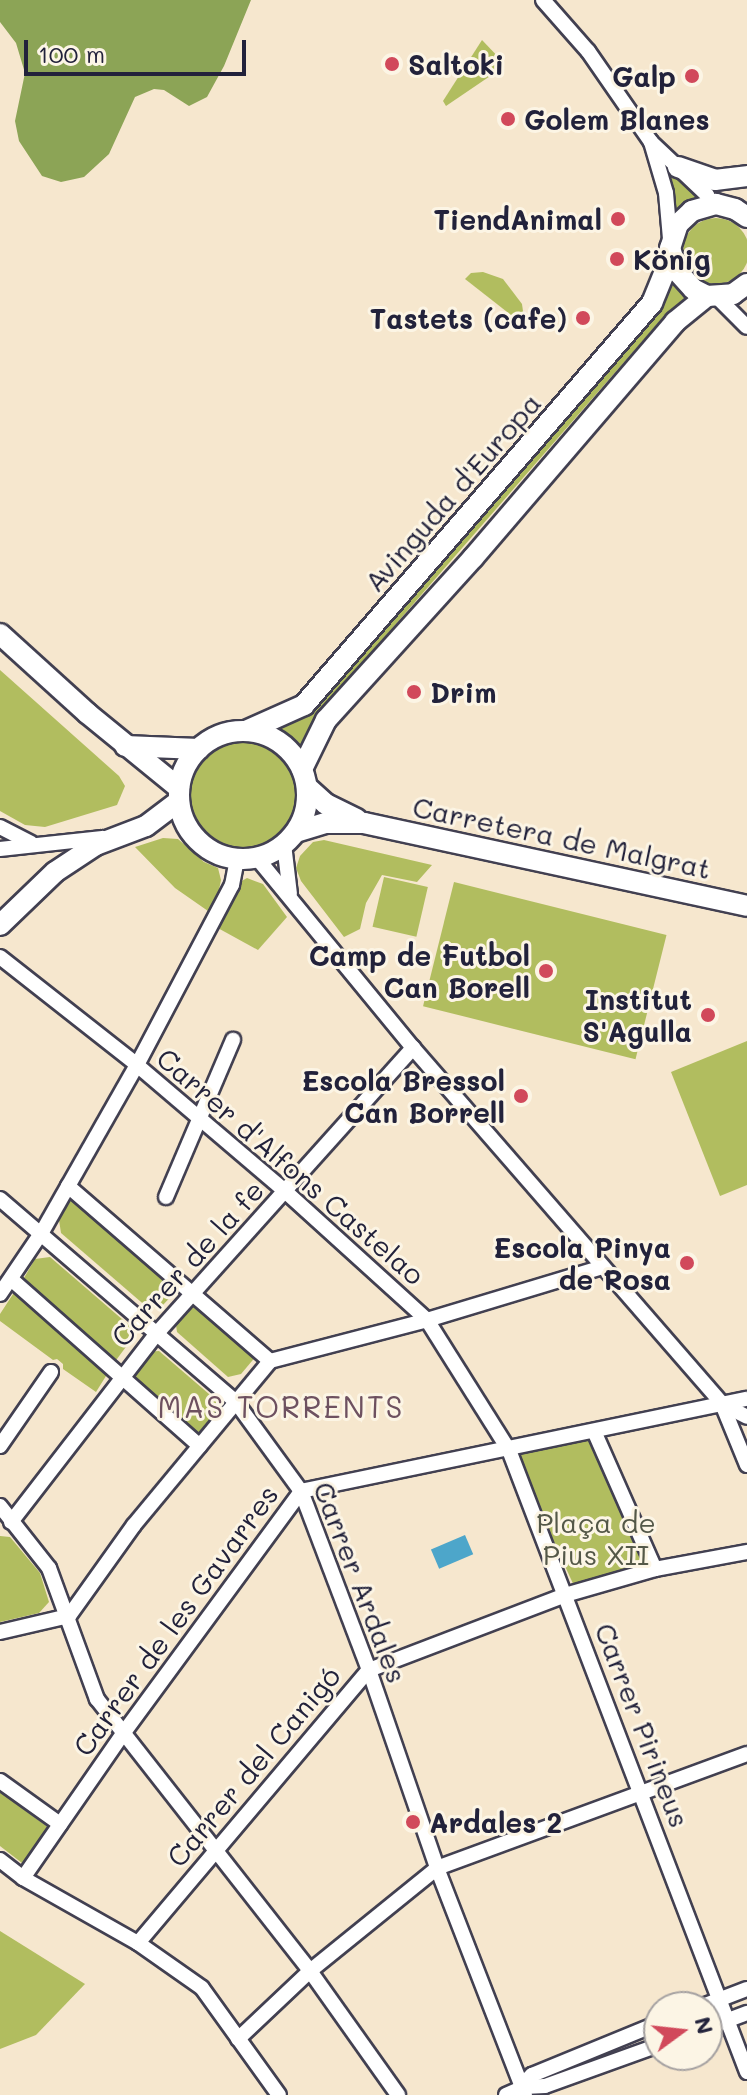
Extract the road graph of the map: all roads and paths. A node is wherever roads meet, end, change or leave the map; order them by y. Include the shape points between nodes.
1 (543, 0) edge
2 (651, 142) junction
3 (678, 167) junction
4 (747, 179) edge
5 (713, 204) junction
6 (747, 217) edge
7 (670, 250) junction
8 (747, 284) edge
9 (712, 296) junction
10 (747, 327) edge
11 (0, 634) edge
12 (246, 731) junction
13 (125, 746) junction
14 (199, 749) junction
15 (304, 778) junction
16 (179, 795) junction
17 (364, 823) junction
18 (146, 826) junction
19 (0, 827) edge
20 (191, 832) junction
21 (119, 835) junction
22 (290, 838) junction
23 (31, 843) junction
24 (0, 849) edge
25 (247, 858) junction
26 (291, 894) junction
27 (747, 906) edge
28 (0, 925) edge
29 (0, 957) edge
30 (233, 1040) dead end
31 (413, 1048) junction
32 (137, 1065) junction
33 (199, 1118) junction
34 (68, 1186) junction
35 (286, 1192) junction
36 (166, 1197) dead end
37 (0, 1199) edge
38 (42, 1232) junction
39 (602, 1267) junction
40 (11, 1279) junction
41 (193, 1292) junction
42 (0, 1294) edge
43 (427, 1320) junction
44 (158, 1332) junction
45 (270, 1361) junction
46 (51, 1372) dead end
47 (122, 1374) junction
48 (747, 1399) edge
49 (236, 1402) junction
50 (722, 1404) junction
51 (747, 1417) edge
52 (594, 1431) junction
53 (0, 1446) edge
54 (200, 1446) junction
55 (509, 1450) junction
56 (747, 1465) edge
57 (301, 1491) junction
58 (0, 1506) edge
59 (11, 1522) junction
60 (747, 1552) edge
61 (655, 1569) junction
62 (565, 1595) junction
63 (69, 1616) junction
64 (0, 1632) edge
65 (369, 1670) junction
66 (122, 1735) junction
67 (747, 1754) edge
68 (0, 1781) edge
69 (641, 1794) junction
70 (60, 1824) junction
71 (214, 1853) junction
72 (0, 1860) edge
73 (437, 1868) junction
74 (23, 1878) junction
75 (138, 1943) junction
76 (310, 1971) junction
77 (747, 1989) edge
78 (718, 1991) edge
79 (723, 1998) edge
80 (723, 2005) edge
81 (747, 2013) edge
82 (728, 2020) junction
83 (723, 2022) edge
84 (643, 2030) edge
85 (238, 2039) junction
86 (643, 2051) edge
87 (747, 2072) edge
88 (524, 2089) edge
89 (279, 2095) edge
90 (398, 2095) edge
91 (506, 2095) edge

1 - 2 street via 588,51
2 - 3 street
2 - 7 street via 666,193
3 - 4 street via 715,180
3 - 5 street
4 - 5 street
5 - 6 street
5 - 7 street, Avinguda d'Europa via 692,211 678,224
7 - 9 street via 693,289
7 - 12 street, Avinguda d'Europa via 652,303 304,705
8 - 9 street, Avinguda d'Europa via 733,294
9 - 10 street
9 - 15 street, Avinguda d'Europa via 675,322 326,720
11 - 13 street
12 - 14 street via 220,735
12 - 15 street via 279,742
13 - 14 street
13 - 16 street
14 - 16 street via 184,771
15 - 17 street, Carretera de Malgrat via 326,804
15 - 22 street via 305,810
16 - 18 street
16 - 20 street
17 - 22 street, Carretera de Malgrat via 326,823
17 - 27 street, Carretera de Malgrat
18 - 20 street
18 - 21 street
19 - 23 street
20 - 25 street via 211,851
21 - 23 street
21 - 28 street via 55,872
22 - 25 street
22 - 26 street
23 - 24 street
25 - 26 street
25 - 32 street
26 - 31 street
29 - 32 street, Carrer d'Alfons Castelao
30 - 33 street
31 - 35 street, Carrer de la fe
31 - 39 street
32 - 33 street, Carrer d'Alfons Castelao
32 - 34 street
33 - 35 street, Carrer d'Alfons Castelao
33 - 36 street
34 - 38 street
34 - 41 street
35 - 41 street, Carrer de la fe
35 - 43 street, Carrer d'Alfons Castelao
37 - 38 street, Carrer Ardales
38 - 40 street
38 - 44 street, Carrer Ardales
39 - 43 street
39 - 50 street
40 - 42 street
40 - 47 street
41 - 44 street, Carrer de la fe
41 - 45 street
43 - 45 street
43 - 55 street, Carrer d'Alfons Castelao
44 - 47 street, Carrer de la fe
44 - 49 street, Carrer Ardales
45 - 49 street
46 - 53 street
47 - 54 street
47 - 59 street, Carrer de la fe
48 - 50 street, Carrer de les Gavarres
49 - 54 street
49 - 57 street, Carrer Ardales
50 - 51 street
50 - 52 street, Carrer de les Gavarres
50 - 56 street
52 - 55 street, Carrer de les Gavarres
52 - 61 street
54 - 63 street via 134,1525
55 - 57 street, Carrer de les Gavarres
55 - 62 street, Carrer Pirineus
57 - 65 street, Carrer Ardales
57 - 66 street, Carrer de les Gavarres
58 - 59 street
59 - 63 street via 49,1568
60 - 61 street, Carrer del Canigó
61 - 62 street, Carrer del Canigó
62 - 65 street, Carrer del Canigó
62 - 69 street, Carrer Pirineus
63 - 64 street
63 - 66 street via 97,1699
65 - 71 street, Carrer del Canigó
65 - 73 street, Carrer Ardales
66 - 70 street, Carrer de les Gavarres
66 - 71 street
67 - 69 street
68 - 70 street
69 - 73 street
69 - 78 street, Carrer Pirineus
70 - 74 street, Carrer de les Gavarres
71 - 75 street, Carrer del Canigó
71 - 76 street
72 - 74 street
73 - 76 street
73 - 88 street, Carrer Ardales
74 - 75 street
75 - 85 street via 202,1988
76 - 85 street
76 - 90 street
77 - 79 street
80 - 82 street, Carrer Pirineus
81 - 82 street
82 - 83 street
82 - 87 street, Carrer Pirineus
84 - 88 street via 532,2075
85 - 89 street
86 - 88 street
88 - 91 street

